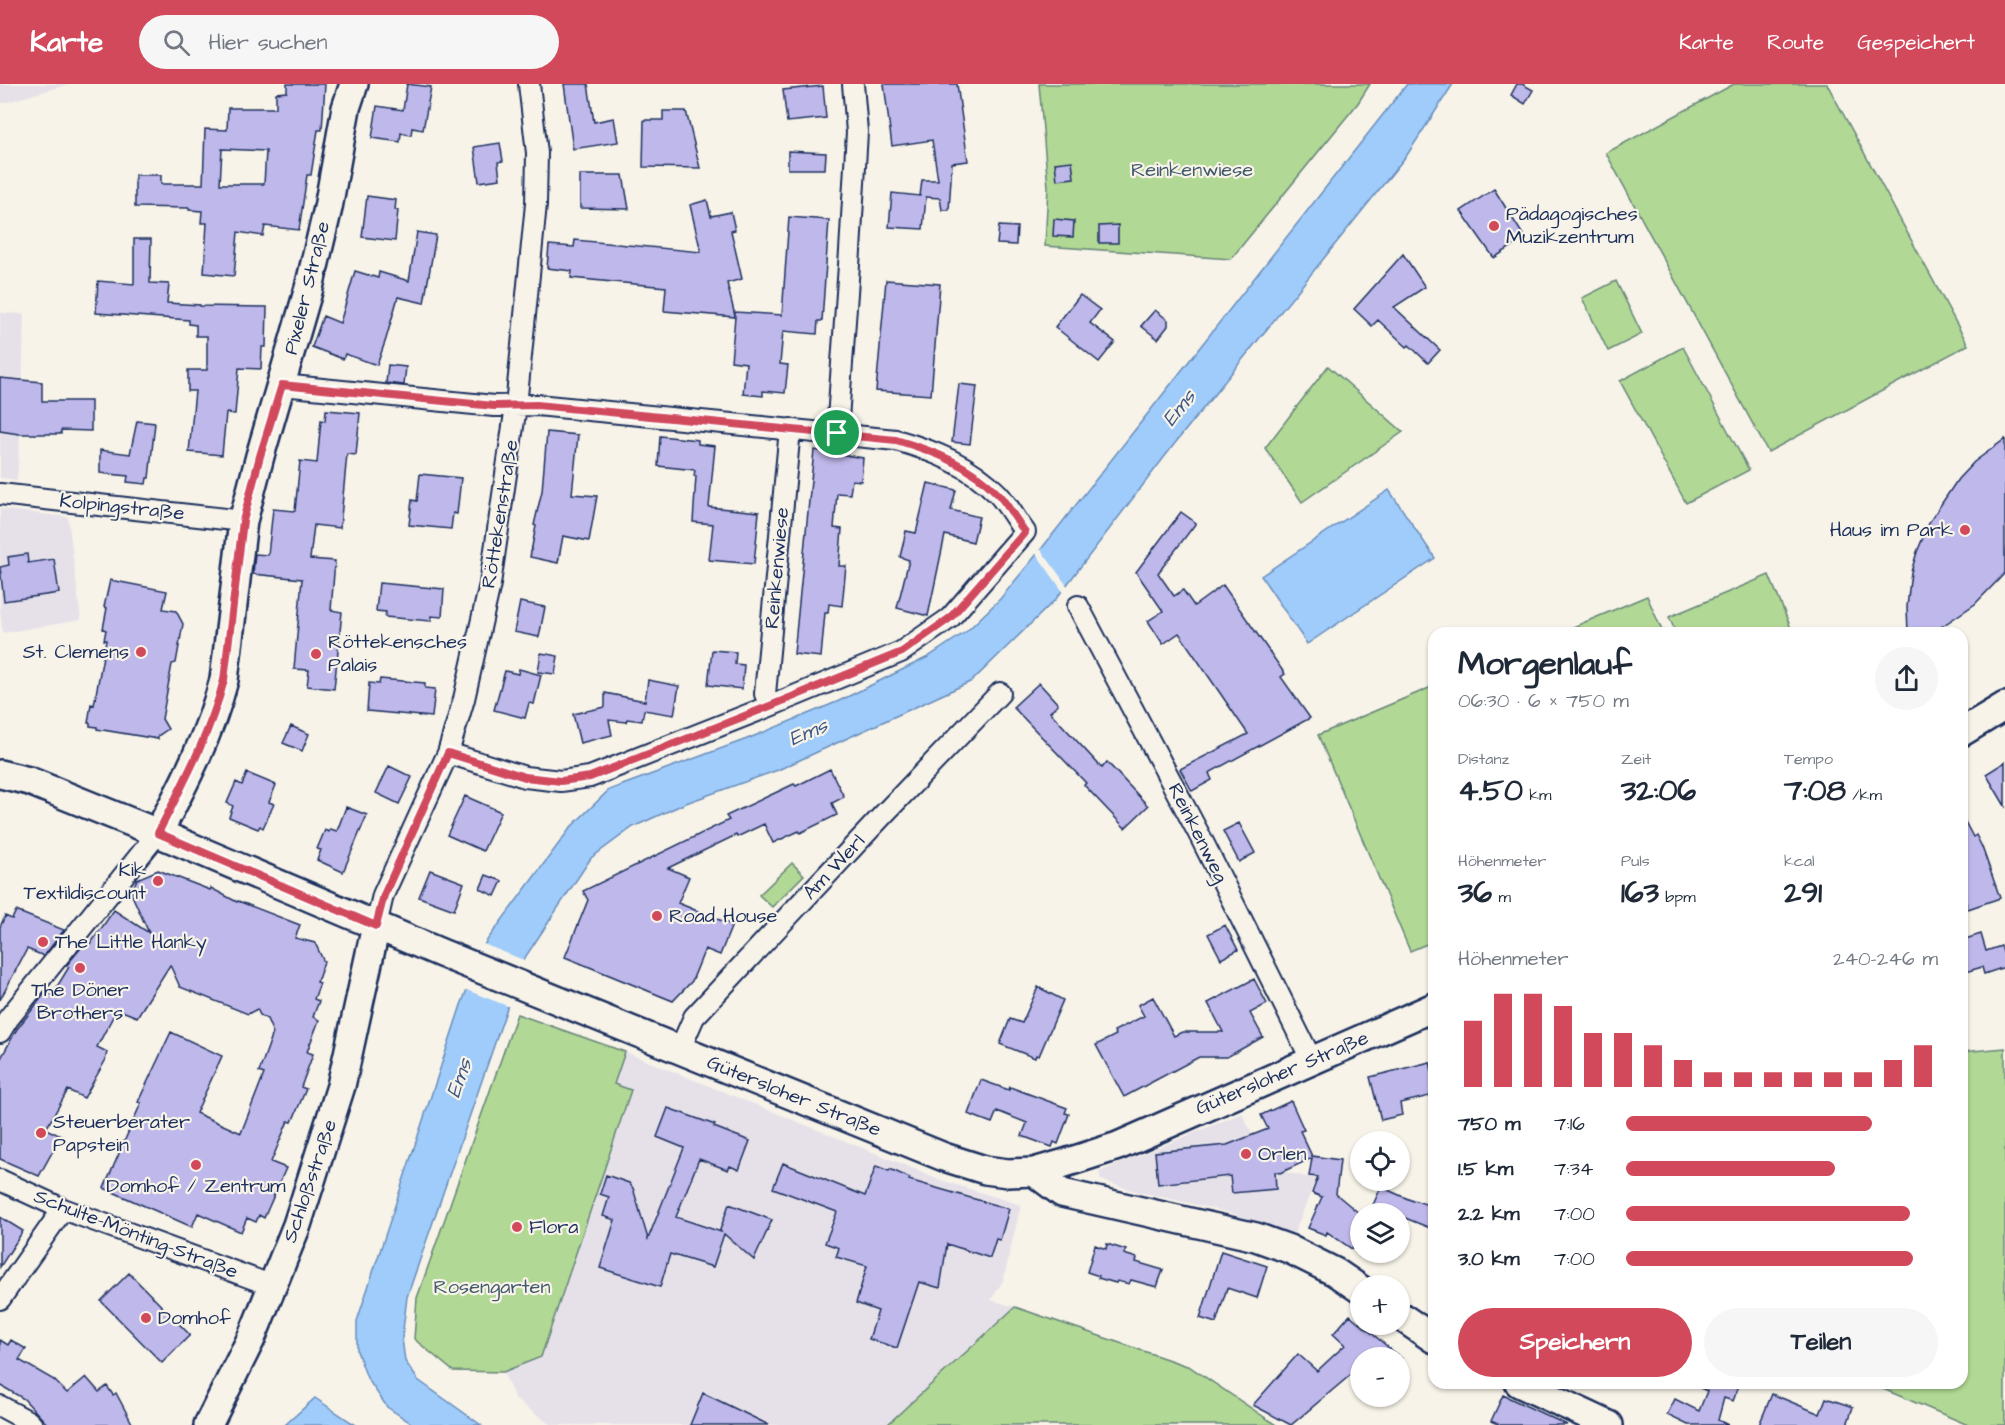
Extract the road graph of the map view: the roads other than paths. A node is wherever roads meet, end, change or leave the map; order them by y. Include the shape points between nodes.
1 (354, 84) edge
2 (529, 84) edge
3 (853, 84) edge
4 (282, 385) junction
5 (516, 406) junction
6 (790, 429) junction
7 (837, 433) junction
8 (0, 494) edge
9 (243, 521) junction
10 (1078, 606) dead end
11 (1000, 693) dead end
12 (770, 706) junction
13 (2005, 706) edge
14 (1968, 728) edge
15 (448, 753) junction
16 (0, 774) edge
17 (158, 833) junction
18 (376, 926) junction
19 (1428, 1010) edge
20 (0, 1032) edge
21 (680, 1049) junction
22 (1312, 1061) junction
23 (1034, 1172) junction
24 (0, 1180) edge
25 (63, 1209) junction
26 (1350, 1282) edge
27 (273, 1286) junction
28 (0, 1299) edge
29 (1410, 1323) edge
30 (1428, 1335) edge
31 (1532, 1389) edge
32 (0, 1406) edge
33 (32, 1425) edge
34 (208, 1425) edge
35 (1609, 1425) edge

1 - 4 main road, Pixeler Straße via 309,288
2 - 5 street, Röttekenstraße via 537,153 537,204
3 - 7 street via 857,132
4 - 5 street
4 - 9 main road, Pixeler Straße
5 - 6 street
5 - 15 street, Röttekenstraße via 490,584
6 - 7 street
6 - 12 street, Reinkenwiese via 765,694
7 - 12 street via 896,440 933,451 968,469 998,495 1025,532 950,618 902,652
8 - 9 street, Kolpingstraße
9 - 17 main road, Pixeler Straße via 224,680 196,759
10 - 22 street, Reinkenweg via 1200,836
11 - 21 street, Am Werl via 694,1017
12 - 15 street via 590,777 561,781 525,777
13 - 14 main road
15 - 18 street, Röttekenstraße via 384,895
16 - 17 main road, Gütersloher Straße via 29,781
17 - 18 main road, Gütersloher Straße
17 - 20 street
18 - 21 main road, Gütersloher Straße
18 - 27 main road, Schloßstraße via 341,1086 297,1225
19 - 22 main road, Gütersloher Straße
21 - 23 main road, Gütersloher Straße via 944,1157 985,1170
22 - 23 main road, Gütersloher Straße via 1118,1146
23 - 26 main road via 1062,1193 1267,1241
24 - 25 street, Schulte-Mönting-Straße
25 - 27 street, Schulte-Mönting-Straße
25 - 28 street
27 - 34 main road, Schloßstraße
29 - 30 main road
31 - 35 main road
32 - 33 street

